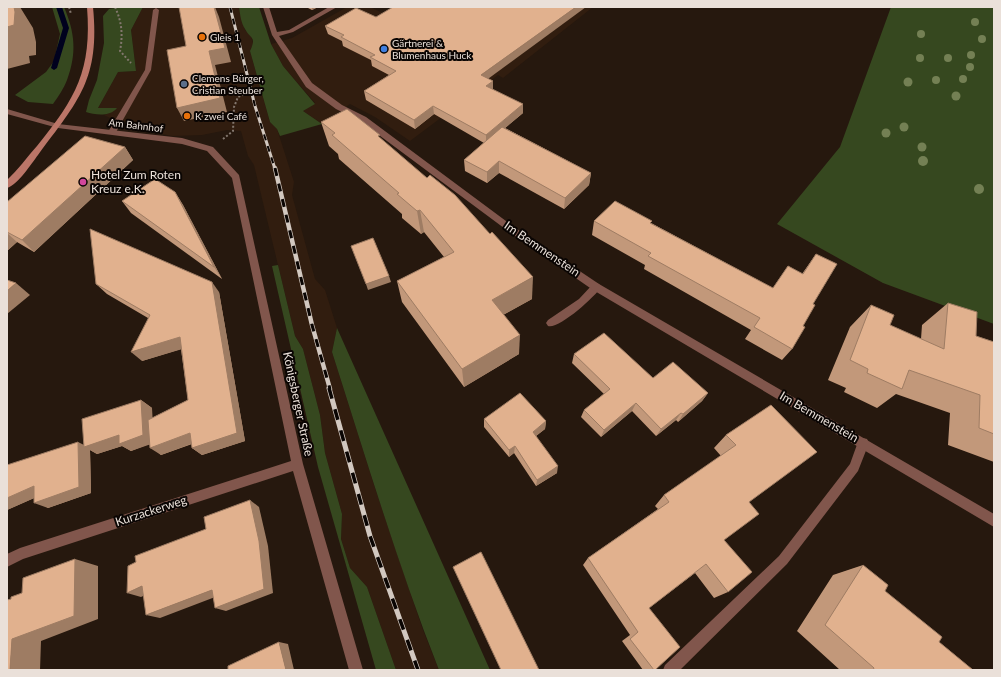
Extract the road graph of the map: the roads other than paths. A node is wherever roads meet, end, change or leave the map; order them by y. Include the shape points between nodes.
1 (90, 7) edge
2 (266, 7) edge
3 (334, 7) edge
4 (156, 10) dead end
5 (275, 35) junction
6 (7, 111) edge
7 (58, 126) junction
8 (112, 132) junction
9 (210, 149) joint
10 (7, 185) edge
11 (596, 287) junction
12 (551, 323) dead end
13 (863, 443) junction
14 (297, 464) junction
15 (994, 521) edge
16 (7, 561) edge
17 (356, 670) edge
18 (670, 670) edge

1 - 7 main road via 91,47 88,66 78,93
2 - 5 street, Im Bemmenstein
3 - 5 street via 291,32
4 - 8 street via 148,70
5 - 11 street, Im Bemmenstein via 309,85 339,108 363,119 511,229
6 - 7 street, Am Bahnhof
7 - 8 street, Am Bahnhof
7 - 10 main road
8 - 9 street, Am Bahnhof via 182,141
9 - 14 street, Königsberger Straße via 236,177
11 - 12 street via 582,302
11 - 13 street, Im Bemmenstein
13 - 15 street, Im Bemmenstein
13 - 18 street, Im Bemmenstein via 854,467 783,560
14 - 16 street, Kurzackerweg via 20,554
14 - 17 street, Königsberger Straße

